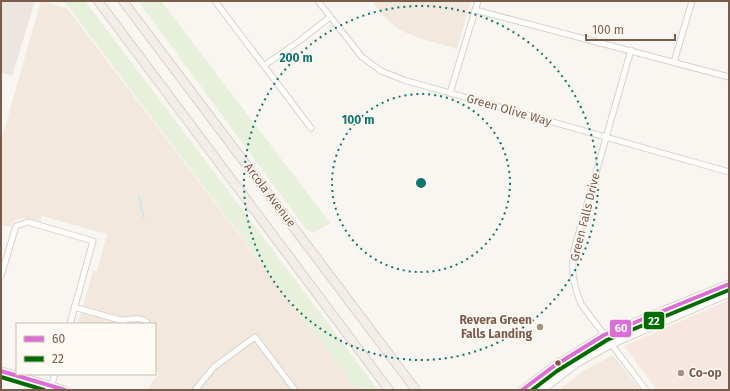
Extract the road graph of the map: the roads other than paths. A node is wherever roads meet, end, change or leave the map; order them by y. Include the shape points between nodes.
1 (98, 1) edge
2 (123, 1) edge
3 (215, 1) edge
4 (318, 1) edge
5 (478, 1) edge
6 (692, 1) edge
7 (475, 10) junction
8 (330, 17) junction
9 (631, 50) junction
10 (674, 62) junction
11 (265, 65) junction
12 (729, 77) edge
13 (450, 93) junction
14 (311, 128) dead end
15 (606, 138) junction
16 (729, 172) edge
17 (1, 276) edge
18 (729, 284) edge
19 (728, 295) edge
20 (74, 307) junction
21 (120, 320) junction
22 (70, 323) edge
23 (124, 323) edge
24 (147, 323) edge
25 (604, 335) junction
26 (611, 344) junction
27 (1, 371) edge
28 (55, 375) edge
29 (51, 388) edge
30 (65, 390) edge
31 (195, 390) edge
32 (295, 390) edge
33 (389, 390) edge
34 (416, 390) edge
35 (522, 390) edge
36 (542, 390) edge
37 (646, 390) edge

1 - 33 main road, Arcola Avenue
2 - 34 main road, Arcola Avenue
3 - 11 street
4 - 8 street, Green Olive Way
5 - 7 street
6 - 10 street
7 - 9 street
7 - 13 street
8 - 11 street
8 - 13 street, Green Olive Way via 362,57 381,72
9 - 10 street
9 - 15 street, Green Falls Drive
10 - 12 street
11 - 14 street
13 - 15 street, Green Olive Way
15 - 16 street, Green Olive Way
15 - 25 street, Green Falls Drive via 574,250 572,273 581,304
17 - 20 street via 16,226 23,223 28,222 93,241
18 - 25 street
19 - 26 street
20 - 21 street
20 - 22 street
21 - 23 street
21 - 24 street via 142,318
25 - 26 street, Green Falls Drive
25 - 35 street via 554,366
26 - 36 street via 577,363
26 - 37 street, Green Falls Drive
27 - 29 street
28 - 29 street
29 - 30 street
31 - 32 street via 214,367 255,337

